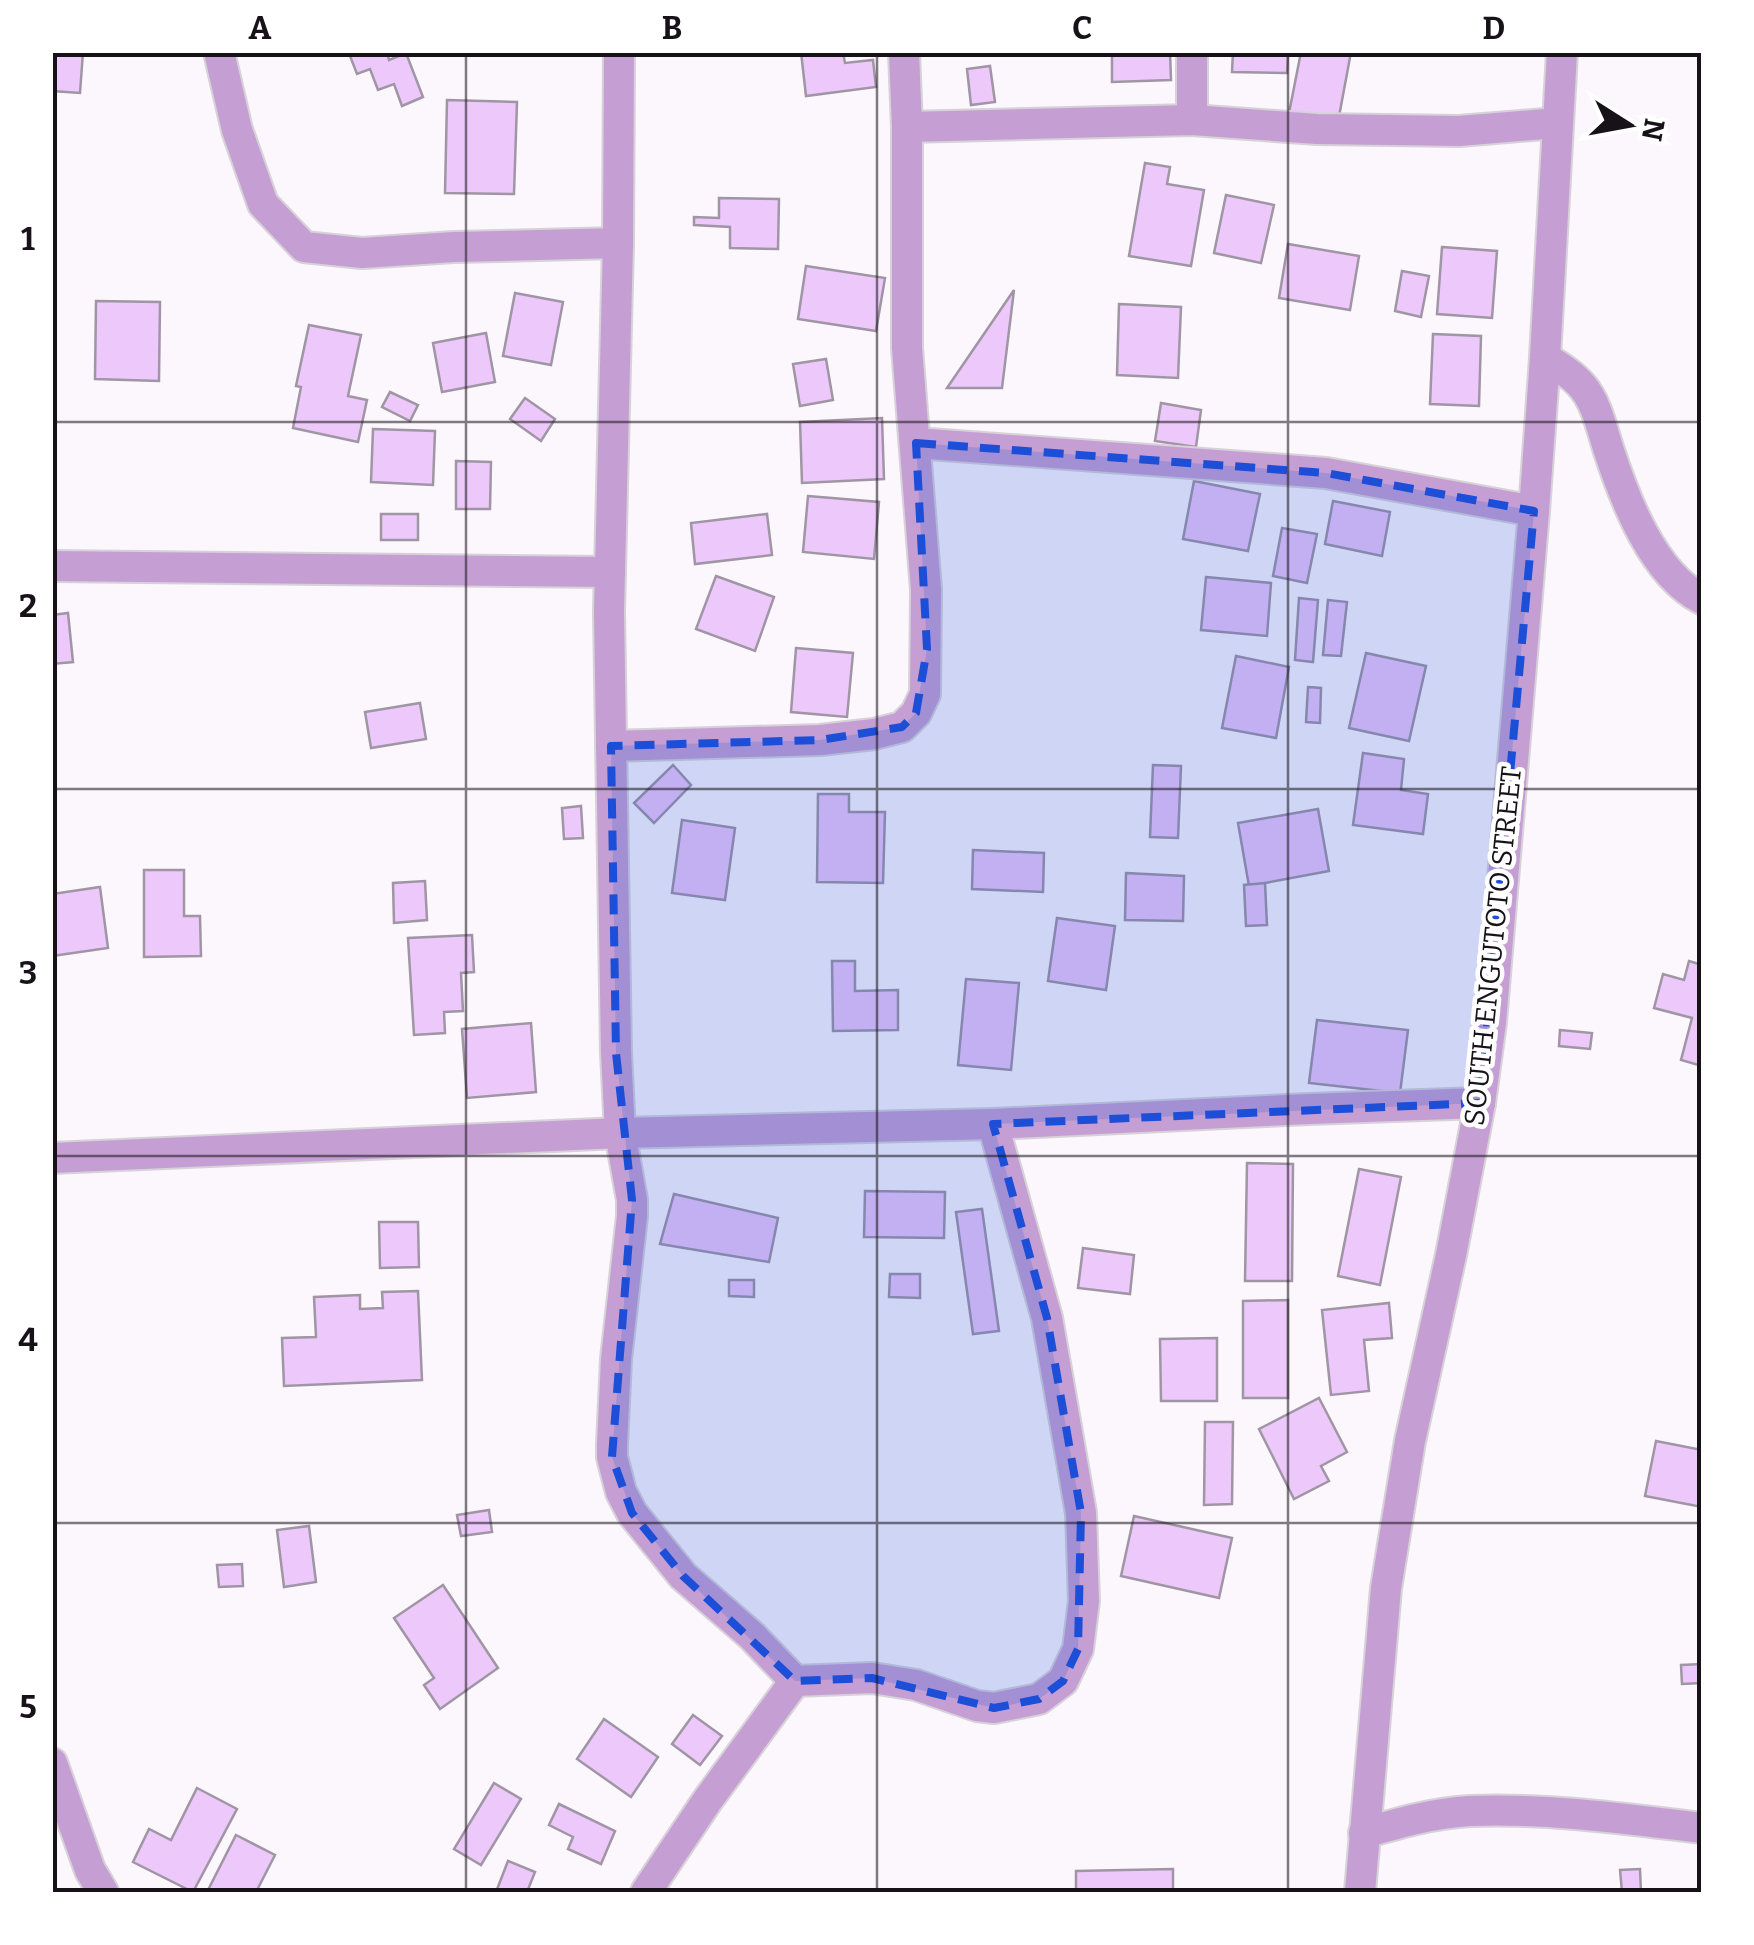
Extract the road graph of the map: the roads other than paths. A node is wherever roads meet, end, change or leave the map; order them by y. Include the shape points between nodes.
1 (220, 52) edge
2 (618, 52) edge
3 (904, 52) edge
4 (1192, 52) edge
5 (1562, 52) edge
6 (1192, 120) junction
7 (1556, 123) junction
8 (908, 127) junction
9 (618, 243) junction
10 (1546, 358) junction
11 (916, 443) junction
12 (1534, 511) junction
13 (52, 566) edge
14 (610, 572) junction
15 (1702, 599) edge
16 (611, 746) junction
17 (1480, 1104) junction
18 (993, 1124) junction
19 (620, 1133) junction
20 (52, 1158) edge
21 (795, 1681) junction
22 (52, 1763) edge
23 (1702, 1828) edge
24 (1364, 1834) junction
25 (103, 1892) edge
26 (646, 1892) edge
27 (1360, 1892) edge

1 - 9 street via 263,204 304,247 362,253
2 - 9 street
3 - 8 street
4 - 6 street
5 - 7 street, SOUTH ENGUTOTO STREET
6 - 7 street via 1459,132
6 - 8 street
7 - 10 street, SOUTH ENGUTOTO STREET
8 - 11 street via 907,348
9 - 14 street
10 - 12 street, SOUTH ENGUTOTO STREET
10 - 15 street via 1585,388 1640,528 1681,586
11 - 12 street via 1326,473
11 - 16 street via 927,649 925,694 916,713 902,726 874,734 820,740
12 - 17 street, SOUTH ENGUTOTO STREET
13 - 14 street
14 - 16 street
16 - 19 street
17 - 18 street
17 - 24 street, SOUTH ENGUTOTO STREET via 1386,1588
18 - 19 street
18 - 21 street via 1047,1318 1081,1513 1078,1649 1063,1681 1039,1700 994,1708 872,1678
19 - 20 street
19 - 21 street via 632,1200 612,1444 620,1492 683,1576
21 - 26 street
22 - 25 street
23 - 24 street via 1532,1811 1467,1812
24 - 27 street, SOUTH ENGUTOTO STREET

